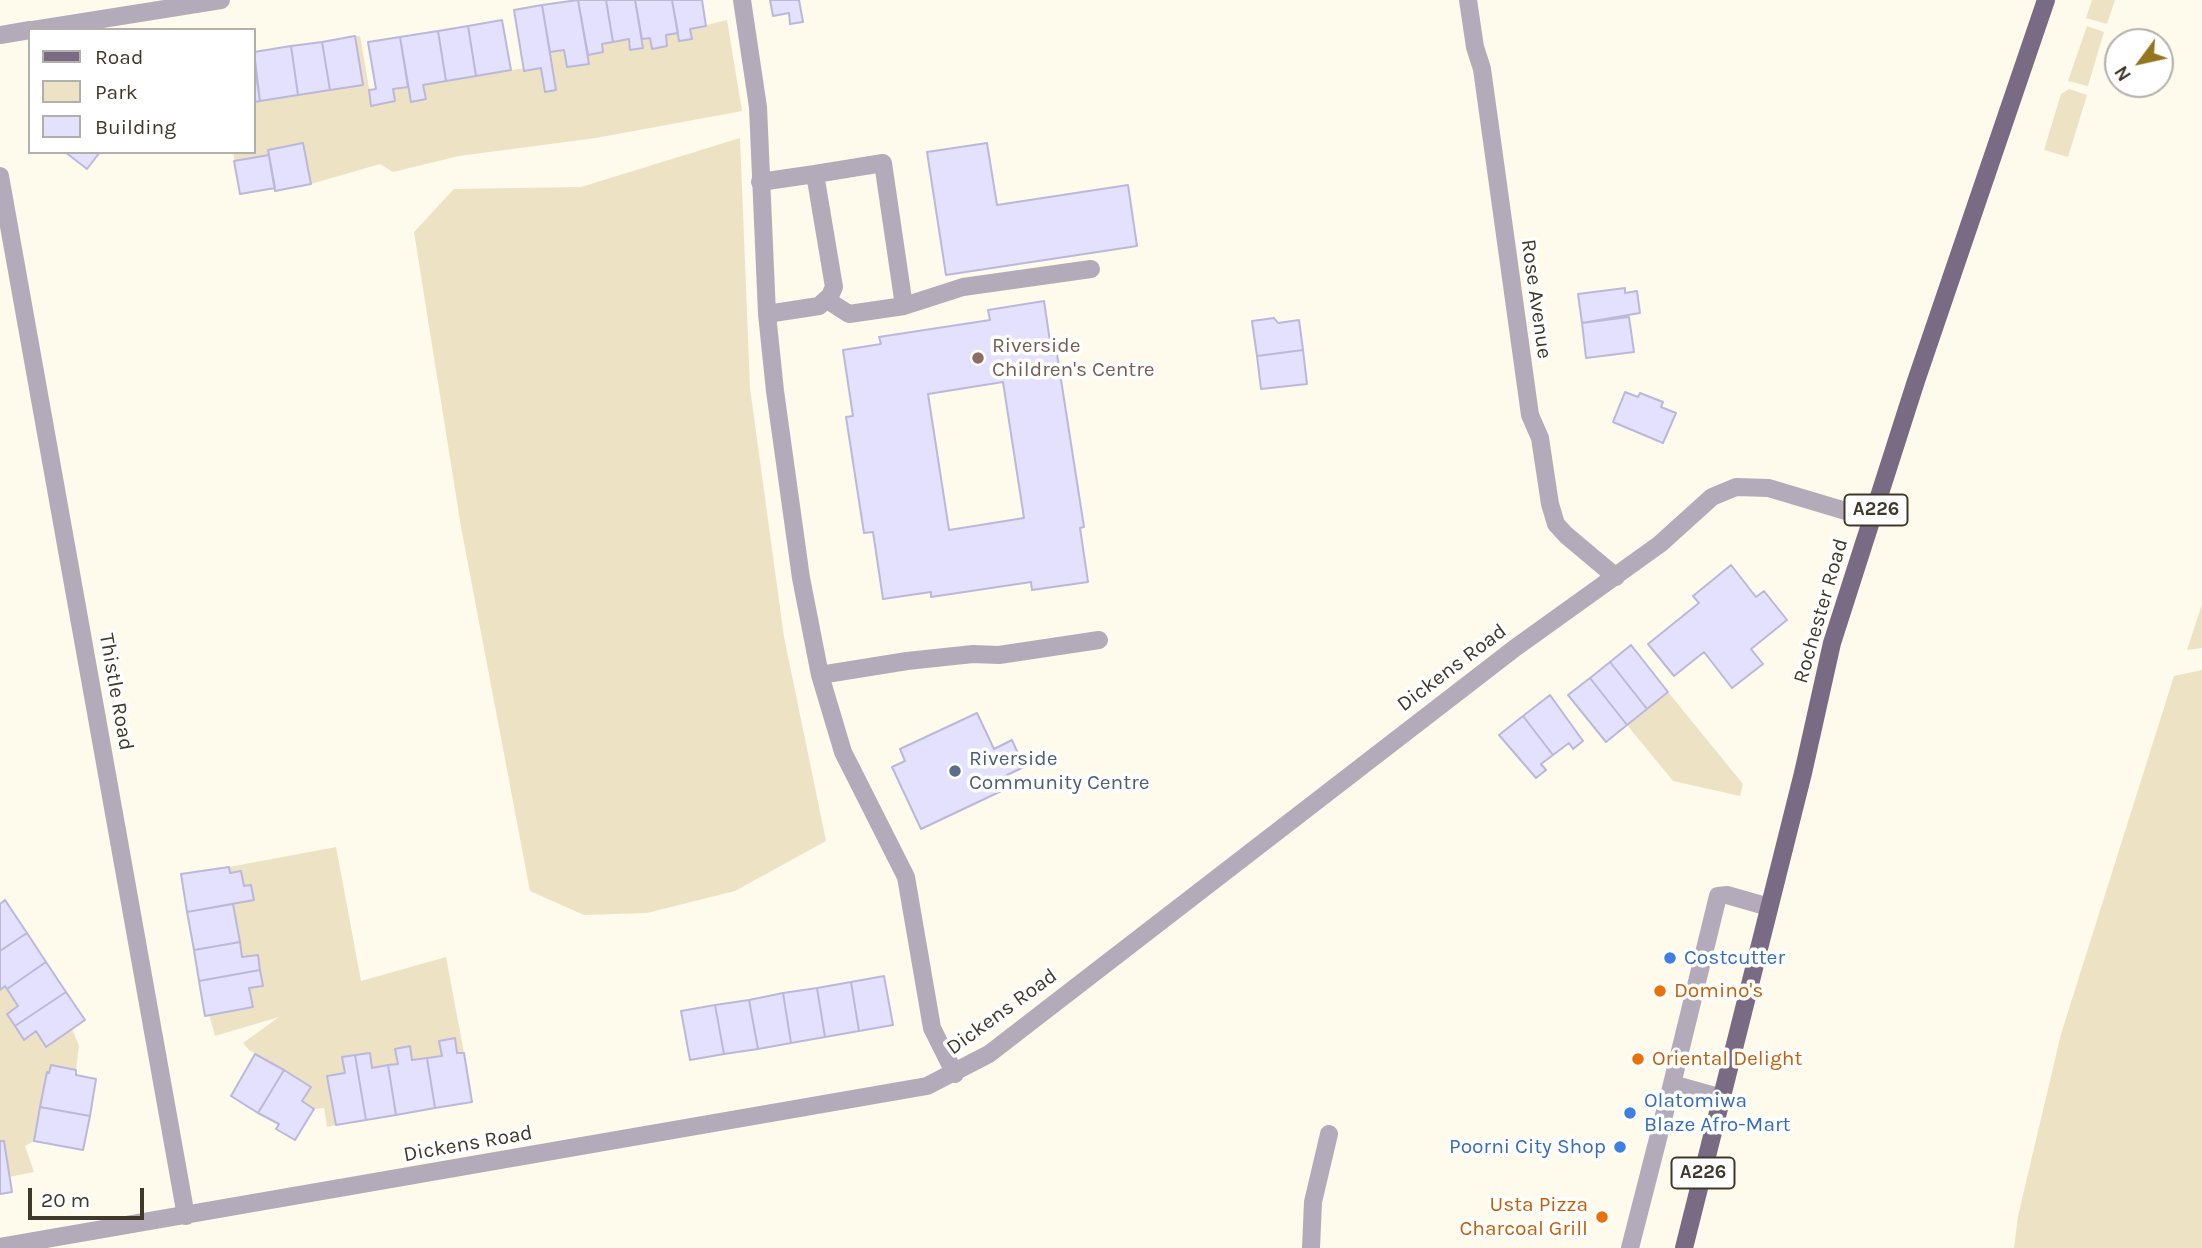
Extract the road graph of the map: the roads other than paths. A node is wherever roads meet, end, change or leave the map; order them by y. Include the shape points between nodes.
1 (221, 0) edge
2 (742, 0) edge
3 (1468, 0) edge
4 (2046, 0) edge
5 (44, 28) edge
6 (28, 30) edge
7 (0, 35) edge
8 (816, 174) junction
9 (0, 176) edge
10 (760, 182) junction
11 (1091, 269) dead end
12 (827, 300) junction
13 (904, 306) junction
14 (767, 314) junction
15 (1873, 519) junction
16 (1616, 577) junction
17 (1099, 640) dead end
18 (820, 675) junction
19 (1769, 907) junction
20 (955, 1074) junction
21 (1672, 1084) junction
22 (1722, 1098) junction
23 (1329, 1134) dead end
24 (186, 1216) junction
25 (0, 1247) edge
26 (1311, 1248) edge
27 (1630, 1248) edge
28 (1684, 1248) edge

1 - 5 street
2 - 10 street via 758,107
3 - 16 street, Rose Avenue via 1530,415 1540,438 1550,505 1556,524 1566,535
4 - 15 main road, Rochester Road / A226
6 - 7 street
8 - 10 street
8 - 12 street via 834,287
8 - 13 street via 883,163
9 - 24 street, Thistle Road
10 - 14 street
11 - 13 street via 962,287
12 - 13 street via 849,314
12 - 14 street via 807,309
14 - 18 street via 785,470
15 - 16 street, Dickens Road via 1783,491 1736,486 1705,502
15 - 19 main road, Rochester Road / A226 via 1832,643
16 - 20 street, Dickens Road via 1451,696 989,1054
17 - 18 street
18 - 20 street via 843,752 906,877 932,1028
19 - 21 street via 1718,896
19 - 22 main road, Rochester Road / A226
20 - 24 street, Dickens Road via 905,1092
21 - 22 street
21 - 27 street
22 - 28 main road, Rochester Road / A226
23 - 26 street via 1313,1202
24 - 25 street, Dickens Road

